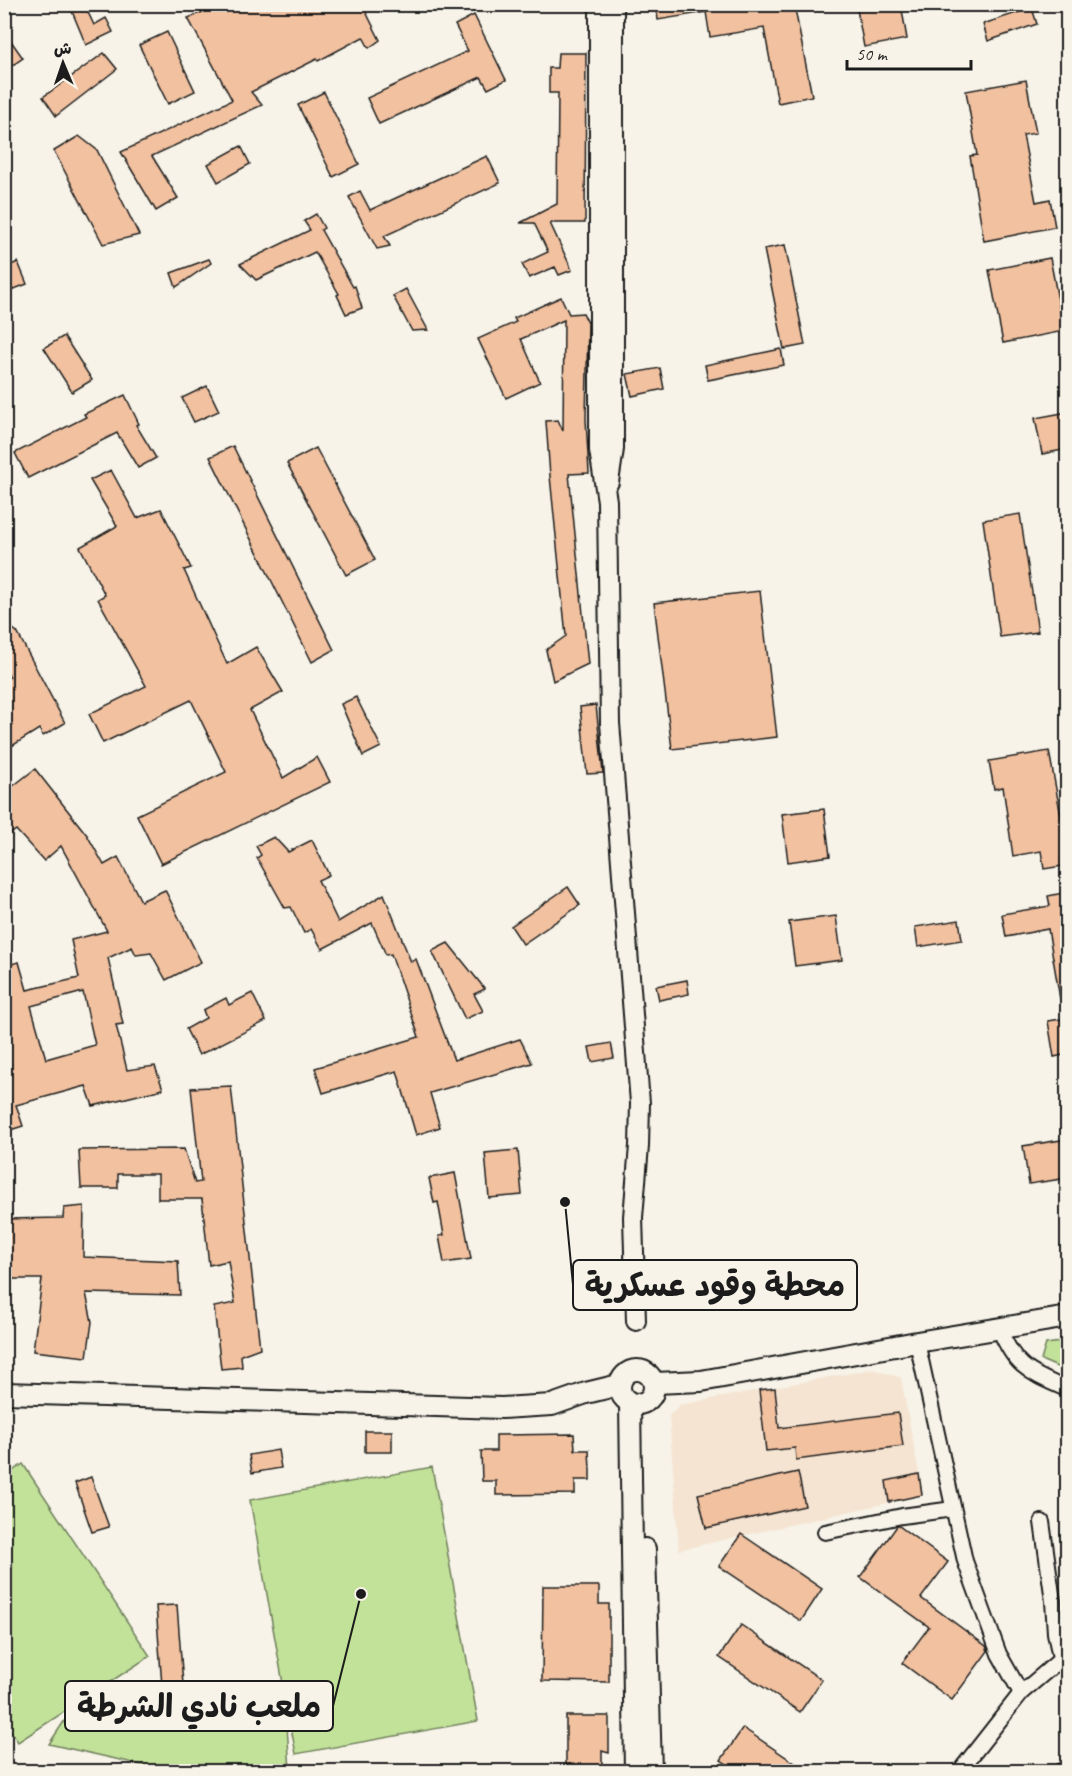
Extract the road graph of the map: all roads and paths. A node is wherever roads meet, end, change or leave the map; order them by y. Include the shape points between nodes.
1 (599, 4) edge
2 (614, 4) edge
3 (607, 501) junction
4 (1068, 1317) edge
5 (636, 1321) dead end
6 (999, 1328) junction
7 (917, 1342) junction
8 (655, 1383) junction
9 (620, 1385) junction
10 (1068, 1390) edge
11 (4, 1394) edge
12 (636, 1403) junction
13 (952, 1509) junction
14 (1042, 1522) dead end
15 (825, 1532) dead end
16 (1064, 1655) edge
17 (1021, 1693) junction
18 (1068, 1768) edge
19 (635, 1772) edge
20 (651, 1772) edge
21 (959, 1772) edge
22 (1059, 1772) edge

1 - 3 street via 599,450
2 - 3 street via 614,449
3 - 5 street via 610,723 640,1103 633,1216
4 - 6 main road
6 - 7 main road
6 - 10 street via 1023,1367
7 - 8 main road via 701,1381
7 - 13 street
8 - 9 main road via 644,1370 633,1369 621,1379
8 - 12 main road via 649,1400
9 - 11 main road via 552,1405 502,1408
9 - 12 main road via 621,1394
12 - 19 main road
12 - 20 main road
13 - 15 street
13 - 17 street via 979,1603 999,1654
14 - 16 street via 1055,1633
16 - 17 street
17 - 21 street
18 - 22 street

